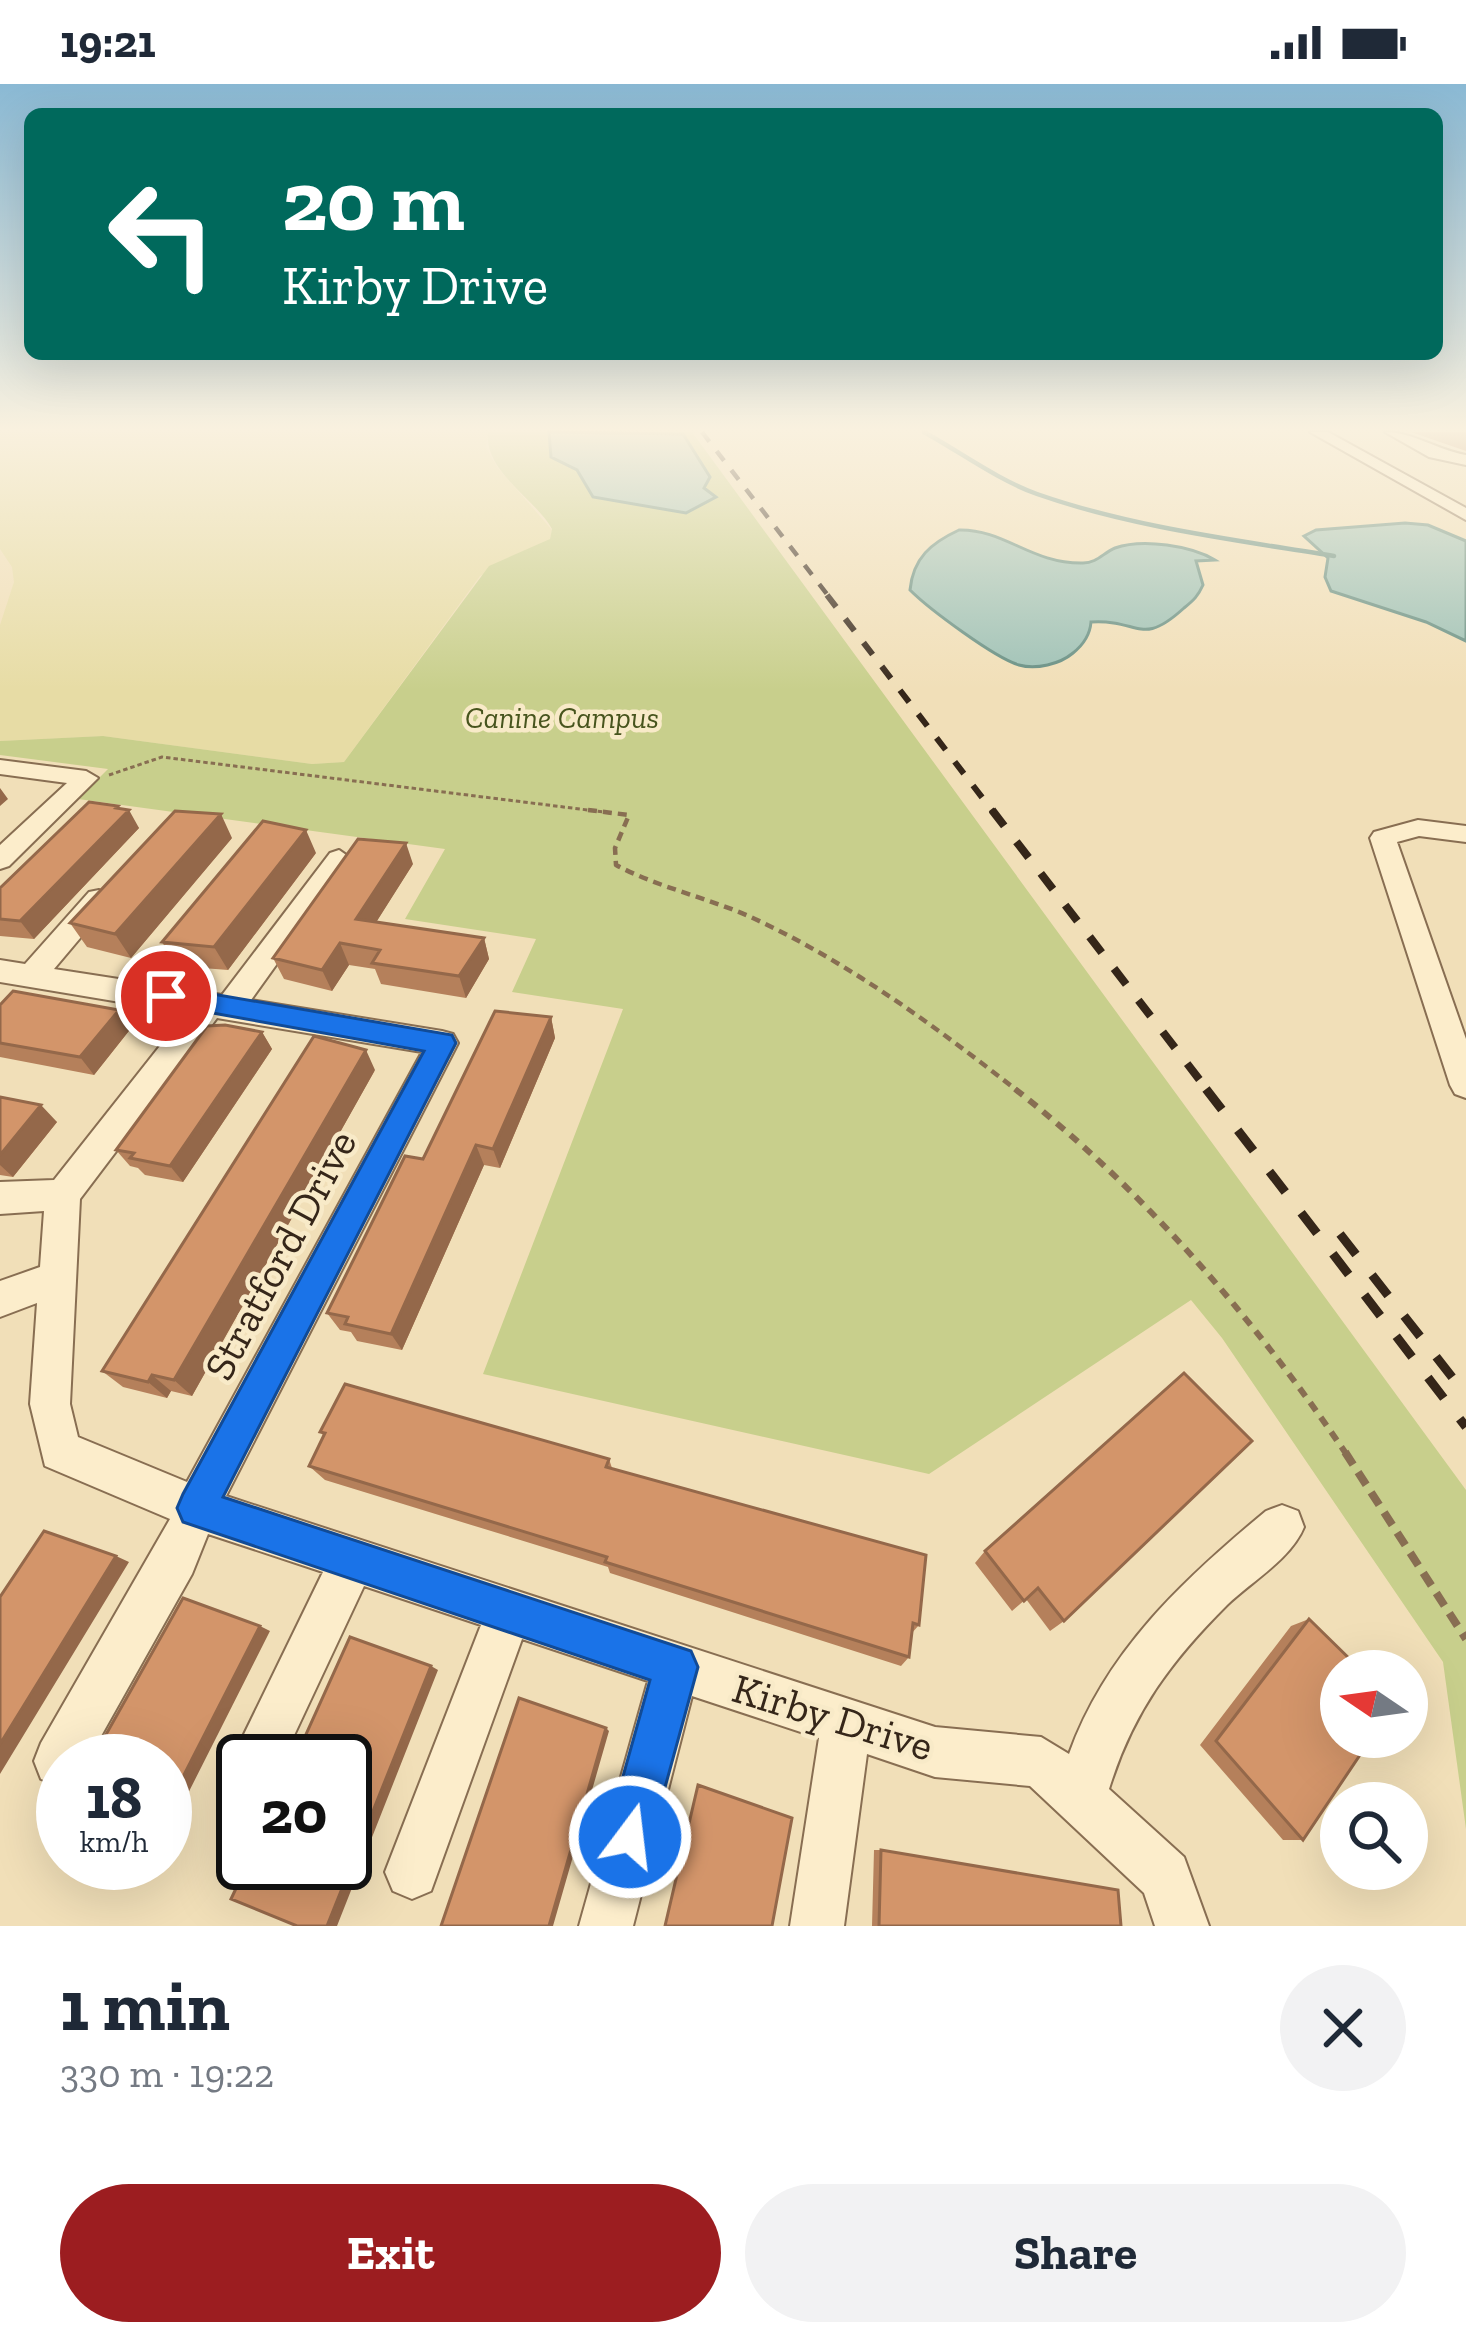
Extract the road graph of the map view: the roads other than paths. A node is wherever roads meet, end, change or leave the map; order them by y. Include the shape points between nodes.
1 (0, 767) edge
2 (1466, 834) edge
3 (339, 859) edge
4 (0, 860) edge
5 (123, 872) edge
6 (0, 970) edge
7 (32, 975) junction
8 (221, 1005) junction
9 (1466, 1085) edge
10 (63, 1195) junction
11 (0, 1198) edge
12 (58, 1278) junction
13 (0, 1299) edge
14 (196, 1508) junction
15 (1282, 1528) dead end
16 (353, 1560) junction
17 (509, 1611) junction
18 (676, 1667) junction
19 (847, 1723) junction
20 (74, 1734) edge
21 (269, 1734) edge
22 (1080, 1798) junction
23 (412, 1872) dead end
24 (1174, 1901) edge
25 (606, 1926) edge
26 (817, 1926) edge

1 - 4 street via 92,779
2 - 9 street via 1418,829 1383,838
3 - 8 street
5 - 7 street
6 - 7 street
7 - 8 street
8 - 10 street
8 - 14 street, Stratford Drive via 442,1043
10 - 11 street
10 - 12 street, Kirby Drive
12 - 13 street
12 - 14 street, Kirby Drive via 50,1404 60,1451
14 - 16 street, Kirby Drive
14 - 20 street, Stratford Drive via 176,1558
15 - 22 street via 1140,1668 1108,1719
16 - 17 street, Kirby Drive
16 - 21 street
17 - 18 street, Kirby Drive
17 - 23 street
18 - 19 street, Kirby Drive
18 - 25 street
19 - 22 street, Kirby Drive via 935,1752 1041,1762
19 - 26 street
22 - 24 street, Kirby Drive

